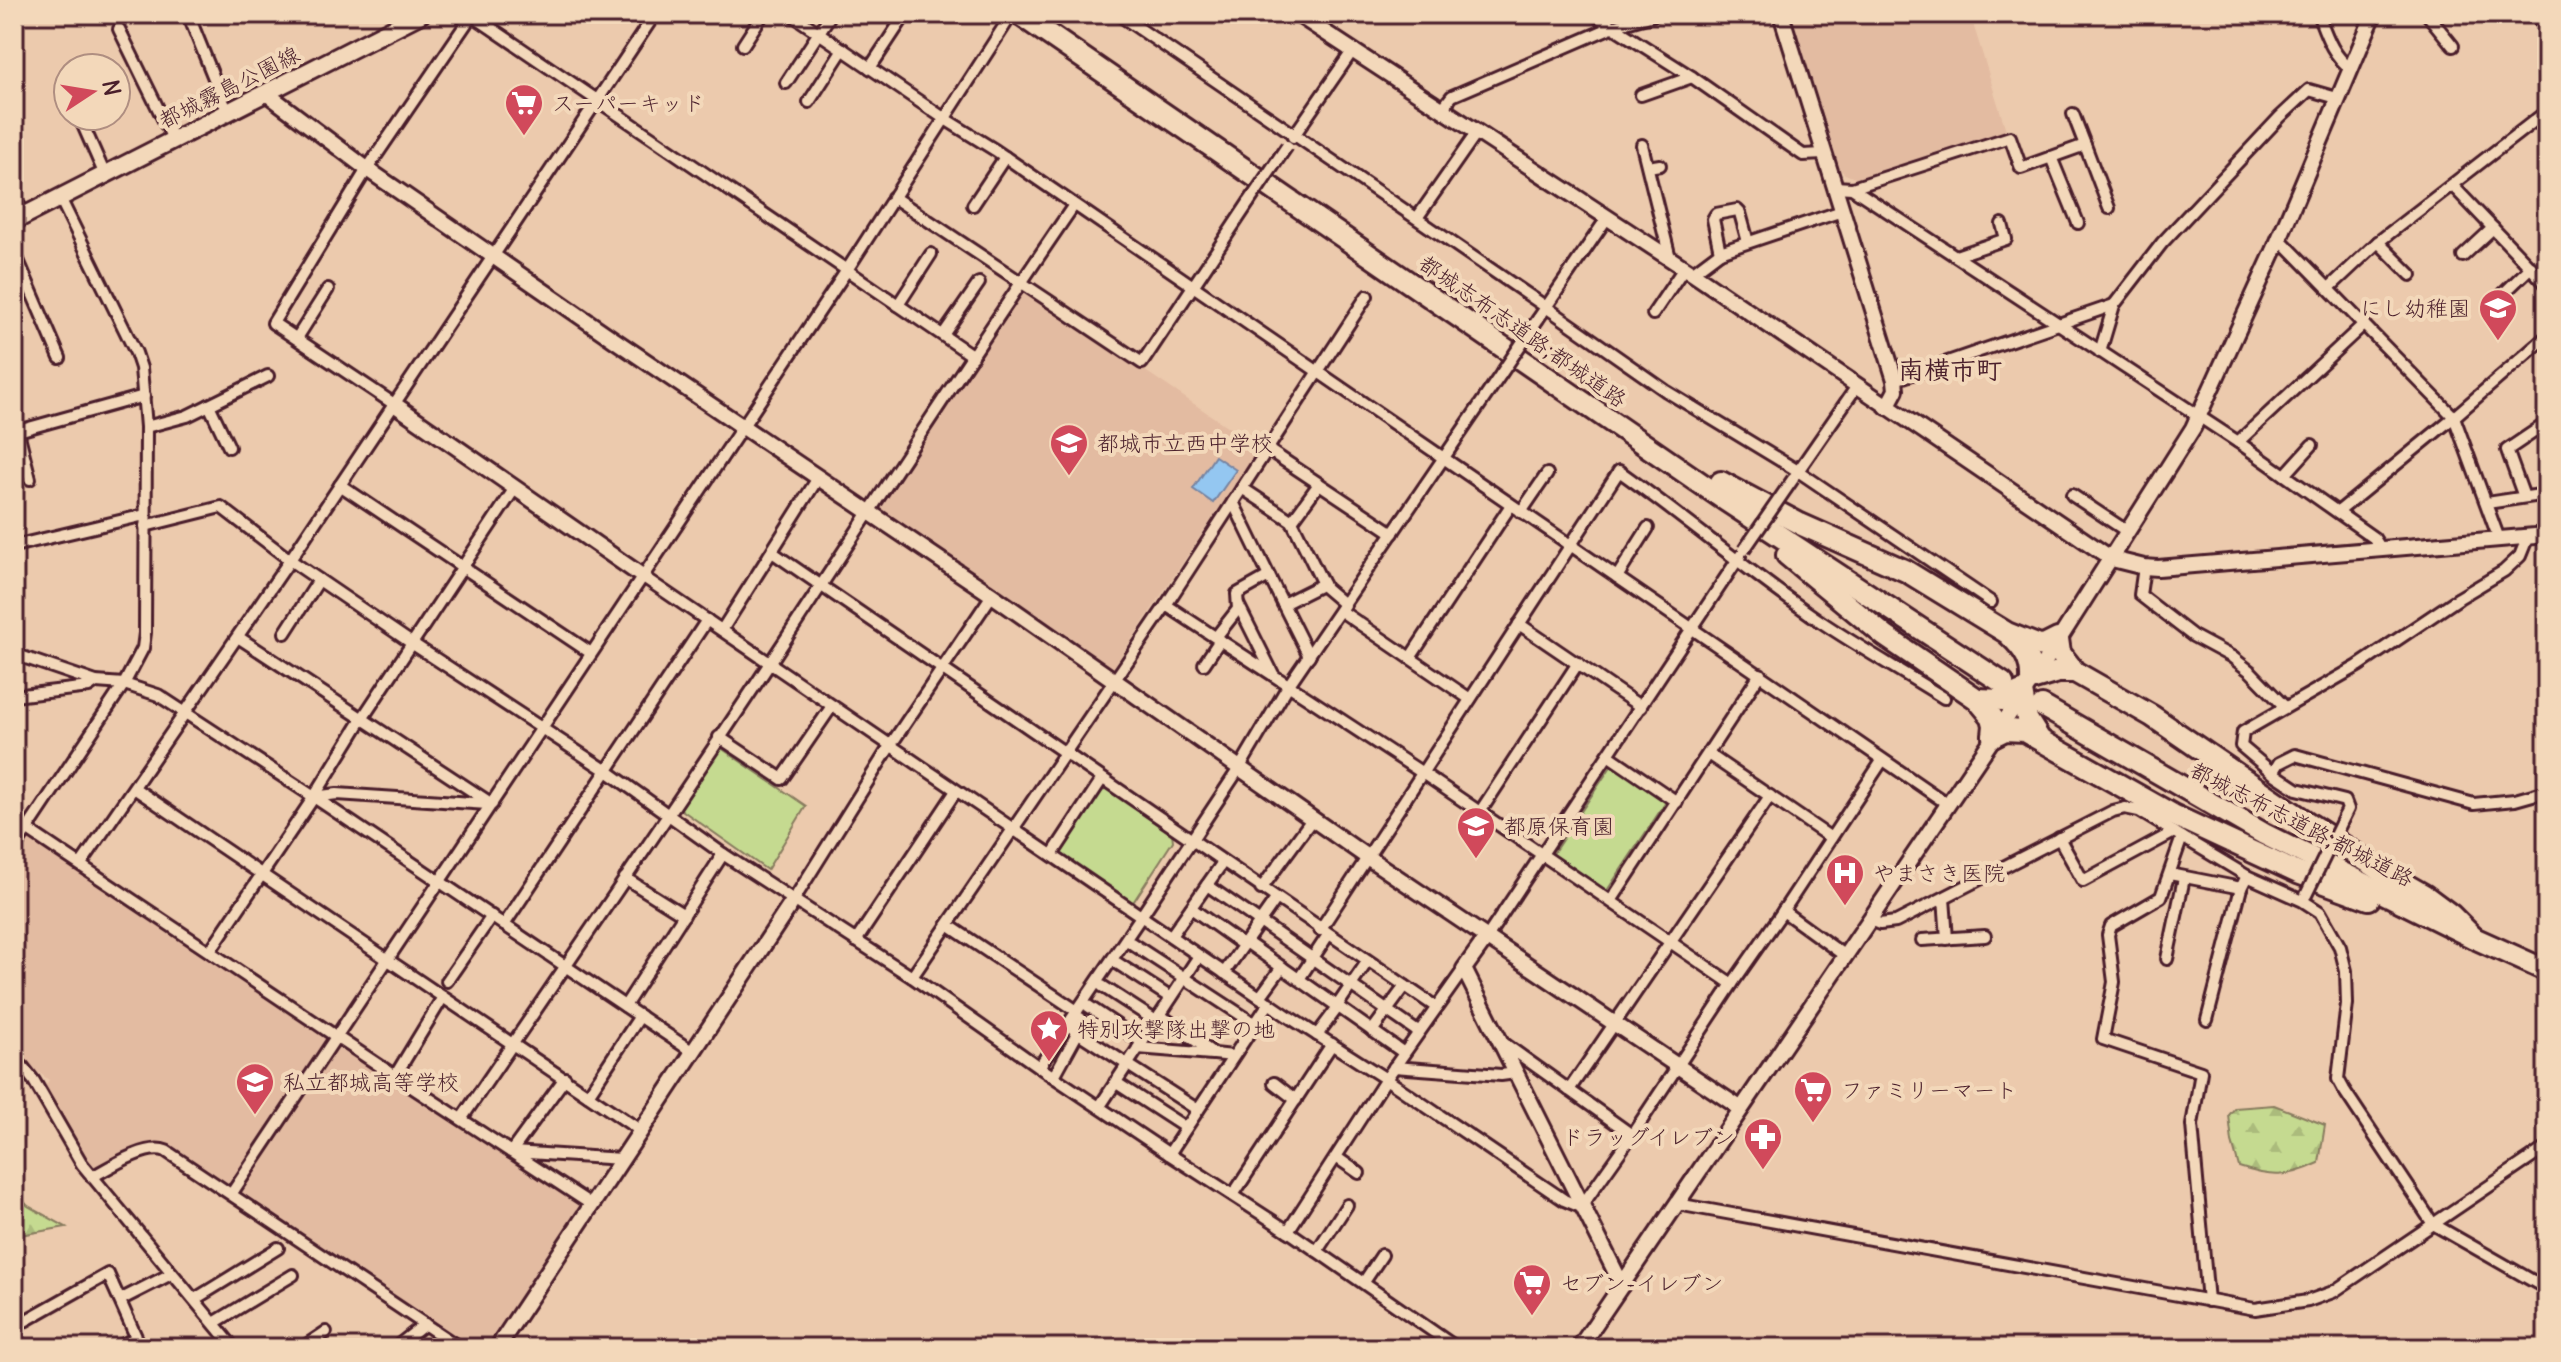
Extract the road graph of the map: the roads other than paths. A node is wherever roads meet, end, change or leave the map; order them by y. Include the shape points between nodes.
1 (188, 14) edge
2 (421, 14) edge
3 (655, 14) edge
4 (763, 14) edge
5 (791, 14) edge
6 (831, 14) edge
7 (1012, 14) edge
8 (1019, 14) edge
9 (1118, 14) edge
10 (1297, 14) edge
11 (1593, 14) edge
12 (1657, 14) edge
13 (1781, 14) edge
14 (2318, 14) edge
15 (2374, 14) edge
16 (2427, 14) edge
17 (2536, 14) edge
18 (471, 15) edge
19 (903, 18) dead end
20 (1612, 27) junction
21 (119, 29) dead end
22 (2547, 31) edge
23 (819, 33) junction
24 (743, 45) dead end
25 (2453, 46) dead end
26 (843, 49) junction
27 (1353, 50) junction
28 (870, 68) junction
29 (2350, 68) junction
30 (1692, 77) junction
31 (786, 83) dead end
32 (266, 93) junction
33 (1641, 95) dead end
34 (2337, 98) junction
35 (597, 99) junction
36 (809, 102) dead end
37 (1442, 109) junction
38 (2547, 111) edge
39 (228, 113) junction
40 (2073, 114) dead end
41 (945, 119) junction
42 (86, 132) edge
43 (1477, 132) junction
44 (1295, 134) junction
45 (174, 141) junction
46 (1642, 145) dead end
47 (2085, 145) junction
48 (1824, 154) junction
49 (1005, 157) junction
50 (2051, 157) junction
51 (1660, 165) dead end
52 (1648, 167) junction
53 (367, 169) junction
54 (105, 175) junction
55 (2452, 185) junction
56 (1835, 187) junction
57 (1852, 188) junction
58 (14, 194) edge
59 (893, 197) junction
60 (60, 198) junction
61 (973, 205) dead end
62 (1074, 205) junction
63 (2109, 208) dead end
64 (1842, 211) junction
65 (19, 218) edge
66 (1417, 218) junction
67 (1607, 218) junction
68 (2078, 223) dead end
69 (2002, 224) dead end
70 (2493, 228) junction
71 (2279, 238) junction
72 (1748, 242) junction
73 (2378, 242) junction
74 (14, 251) edge
75 (1720, 252) junction
76 (493, 254) junction
77 (931, 254) dead end
78 (1956, 256) junction
79 (2463, 256) dead end
80 (1670, 258) junction
81 (2531, 267) junction
82 (847, 270) junction
83 (1688, 270) junction
84 (2411, 275) dead end
85 (979, 283) dead end
86 (1021, 283) junction
87 (2547, 285) edge
88 (1194, 287) junction
89 (2329, 288) junction
90 (328, 289) dead end
91 (2503, 294) dead end
92 (1367, 296) dead end
93 (898, 305) junction
94 (2114, 305) junction
95 (1546, 307) junction
96 (1653, 314) dead end
97 (2057, 324) junction
98 (2364, 324) junction
99 (943, 335) junction
100 (2547, 336) edge
101 (297, 338) junction
102 (2100, 352) junction
103 (973, 356) junction
104 (60, 358) dead end
105 (1318, 372) junction
106 (268, 376) dead end
107 (1895, 380) junction
108 (1553, 381) junction
109 (1857, 386) junction
110 (144, 396) junction
111 (394, 404) junction
112 (209, 405) junction
113 (1887, 407) junction
114 (14, 416) edge
115 (2454, 417) junction
116 (2198, 418) junction
117 (2547, 423) edge
118 (743, 425) junction
119 (146, 427) junction
120 (18, 431) junction
121 (2238, 442) junction
122 (2312, 445) dead end
123 (229, 447) dead end
124 (1267, 449) junction
125 (1445, 460) junction
126 (1547, 474) dead end
127 (1796, 475) junction
128 (2285, 475) junction
129 (818, 478) junction
130 (30, 479) dead end
131 (1319, 484) junction
132 (340, 485) junction
133 (515, 488) junction
134 (1242, 488) junction
135 (2547, 494) edge
136 (2072, 495) dead end
137 (2524, 497) junction
138 (1233, 502) junction
139 (2487, 503) junction
140 (1511, 505) junction
141 (868, 510) junction
142 (1521, 512) junction
143 (2338, 512) junction
144 (145, 521) junction
145 (1292, 521) junction
146 (1648, 528) dead end
147 (2128, 532) junction
148 (1393, 533) junction
149 (2547, 535) edge
150 (2528, 536) junction
151 (2499, 539) junction
152 (14, 546) edge
153 (1571, 546) junction
154 (2381, 549) junction
155 (772, 552) junction
156 (2112, 559) junction
157 (290, 560) junction
158 (1737, 560) junction
159 (462, 567) junction
160 (2144, 567) junction
161 (642, 576) junction
162 (1269, 576) junction
163 (1617, 577) junction
164 (319, 580) junction
165 (1323, 584) junction
166 (819, 586) junction
167 (992, 595) junction
168 (1991, 602) dead end
169 (1238, 604) junction
170 (1283, 604) junction
171 (1166, 605) junction
172 (1343, 608) junction
173 (707, 620) junction
174 (1519, 624) junction
175 (1692, 628) junction
176 (722, 630) junction
177 (285, 633) dead end
178 (2007, 633) junction
179 (238, 637) junction
180 (1218, 638) junction
181 (2058, 639) junction
182 (413, 644) junction
183 (591, 653) junction
184 (14, 654) edge
185 (1309, 656) junction
186 (1410, 658) junction
187 (769, 663) junction
188 (1578, 663) junction
189 (1204, 664) dead end
190 (942, 669) junction
191 (2075, 672) junction
192 (1760, 674) junction
193 (1275, 678) junction
194 (1112, 681) junction
195 (96, 682) junction
196 (2003, 683) dead end
197 (124, 684) junction
198 (1288, 686) junction
199 (2027, 686) junction
200 (14, 696) edge
201 (1944, 698) dead end
202 (1470, 699) junction
203 (1977, 699) junction
204 (832, 706) junction
205 (2042, 706) dead end
206 (1641, 707) junction
207 (2285, 707) junction
208 (185, 713) junction
209 (362, 719) junction
210 (541, 729) junction
211 (1993, 736) junction
212 (719, 737) junction
213 (2039, 738) junction
214 (890, 746) junction
215 (1065, 752) junction
216 (1708, 754) junction
217 (1608, 755) junction
218 (1882, 761) junction
219 (1240, 767) junction
220 (607, 771) junction
221 (1421, 772) junction
222 (2273, 773) junction
223 (1102, 779) junction
224 (134, 788) junction
225 (956, 791) junction
226 (2547, 791) edge
227 (1770, 796) junction
228 (314, 797) junction
229 (1677, 802) junction
230 (492, 804) junction
231 (1949, 805) junction
232 (668, 812) junction
233 (1480, 812) junction
234 (1313, 818) junction
235 (1012, 828) junction
236 (28, 830) junction
237 (2178, 834) junction
238 (1831, 838) junction
239 (2059, 838) junction
240 (1191, 840) junction
241 (14, 849) edge
242 (1542, 853) junction
243 (723, 854) junction
244 (1052, 855) junction
245 (1367, 857) junction
246 (1223, 862) junction
247 (81, 864) junction
248 (261, 873) junction
249 (2170, 874) junction
250 (2247, 876) junction
251 (625, 878) junction
252 (2184, 878) junction
253 (440, 881) junction
254 (1207, 885) junction
255 (2241, 888) junction
256 (1261, 889) junction
257 (1944, 898) junction
258 (2304, 898) junction
259 (1276, 899) junction
260 (793, 901) junction
261 (1611, 901) junction
262 (1191, 908) junction
263 (1783, 911) junction
264 (684, 915) junction
265 (492, 916) junction
266 (1870, 920) junction
267 (1142, 921) junction
268 (1260, 922) junction
269 (504, 925) junction
270 (948, 925) junction
271 (1324, 933) junction
272 (1171, 936) junction
273 (1985, 936) dead end
274 (1487, 937) junction
275 (2474, 938) junction
276 (1947, 939) junction
277 (1922, 940) dead end
278 (856, 941) junction
279 (1131, 943) junction
280 (1672, 943) junction
281 (1244, 944) junction
282 (210, 951) junction
283 (1199, 956) junction
284 (1845, 956) junction
285 (388, 958) junction
286 (1313, 958) junction
287 (2167, 959) dead end
288 (1367, 962) junction
289 (1117, 963) junction
290 (566, 967) junction
291 (1282, 967) junction
292 (1464, 969) junction
293 (2547, 971) edge
294 (1224, 973) junction
295 (912, 977) junction
296 (1184, 979) junction
297 (1299, 979) junction
298 (447, 981) dead end
299 (1732, 984) junction
300 (1351, 985) junction
301 (1102, 986) junction
302 (1405, 986) junction
303 (443, 997) junction
304 (1171, 998) junction
305 (1265, 1000) junction
306 (625, 1006) junction
307 (1088, 1006) junction
308 (1338, 1006) junction
309 (1436, 1007) junction
310 (1387, 1010) junction
311 (1077, 1011) junction
312 (640, 1016) junction
313 (1158, 1018) junction
314 (2207, 1020) dead end
315 (1255, 1024) junction
316 (1614, 1025) junction
317 (1074, 1030) junction
318 (1372, 1031) junction
319 (1418, 1032) junction
320 (336, 1034) junction
321 (1317, 1035) junction
322 (1501, 1041) junction
323 (513, 1043) junction
324 (1332, 1044) junction
325 (1140, 1045) junction
326 (693, 1052) junction
327 (1404, 1053) junction
328 (1214, 1054) junction
329 (1233, 1056) junction
330 (14, 1061) edge
331 (1128, 1063) junction
332 (1039, 1067) junction
333 (1394, 1067) junction
334 (1677, 1067) junction
335 (1516, 1073) junction
336 (395, 1076) junction
337 (1054, 1076) junction
338 (565, 1078) junction
339 (1386, 1079) junction
340 (1115, 1082) junction
341 (1274, 1083) dead end
342 (1569, 1090) junction
343 (588, 1095) junction
344 (1296, 1100) junction
345 (1100, 1106) junction
346 (1740, 1108) junction
347 (1198, 1110) junction
348 (462, 1118) junction
349 (1186, 1128) junction
350 (641, 1131) junction
351 (1632, 1135) junction
352 (2547, 1147) edge
353 (511, 1152) junction
354 (1169, 1154) junction
355 (1336, 1157) junction
356 (622, 1159) junction
357 (1359, 1173) dead end
358 (92, 1177) junction
359 (232, 1193) junction
360 (1233, 1195) junction
361 (1677, 1204) junction
362 (592, 1205) junction
363 (1347, 1205) dead end
364 (1581, 1207) junction
365 (2433, 1224) junction
366 (1288, 1231) junction
367 (278, 1248) dead end
368 (1317, 1251) junction
369 (1382, 1255) dead end
370 (171, 1274) junction
371 (293, 1275) dead end
372 (1364, 1282) junction
373 (1622, 1285) junction
374 (2547, 1289) edge
375 (195, 1299) junction
376 (120, 1300) junction
377 (2208, 1301) junction
378 (214, 1323) junction
379 (425, 1324) junction
380 (14, 1327) edge
381 (326, 1332) dead end
382 (138, 1343) edge
383 (117, 1348) edge
384 (234, 1348) edge
385 (302, 1348) edge
386 (395, 1348) edge
387 (460, 1348) edge
388 (497, 1348) edge
389 (1457, 1348) edge
390 (1579, 1348) edge

1 - 39 street
2 - 32 main road, 都城霧島公園線
3 - 35 street
4 - 24 street
5 - 23 street
6 - 23 street
7 - 41 street
8 - 108 highway, 都城志布志道路;都城道路
9 - 44 street
10 - 27 street
11 - 20 street
12 - 20 street
13 - 48 street
14 - 29 street via 2333,51
15 - 29 street
16 - 25 street
17 - 22 street
18 - 35 street
18 - 53 street
19 - 28 street
20 - 30 street
20 - 37 street via 1452,96
21 - 45 street
23 - 26 street
23 - 31 street
26 - 28 street
26 - 36 street
27 - 37 street
27 - 44 street
28 - 41 street
29 - 34 street
30 - 33 street
30 - 48 street via 1803,155
32 - 39 main road, 都城霧島公園線
32 - 53 street
34 - 71 street
34 - 94 street via 2309,90 2162,243
35 - 76 street
35 - 82 street
37 - 43 street
38 - 55 street
39 - 45 main road, 都城霧島公園線
40 - 47 street
41 - 49 street
41 - 59 street
42 - 54 street
43 - 66 street
43 - 67 street
44 - 66 street
44 - 88 street, bridge
45 - 54 main road, 都城霧島公園線
46 - 52 street
47 - 50 street
47 - 63 street
48 - 56 street
49 - 61 street
49 - 62 street
50 - 57 street via 2021,168 2010,137
50 - 68 street
51 - 52 street
52 - 80 street
53 - 76 street
53 - 101 street via 273,323
54 - 60 main road, 都城霧島公園線
55 - 70 street
55 - 73 street
56 - 57 street
56 - 64 street
57 - 78 street
58 - 65 street
59 - 82 street
59 - 86 street
60 - 65 main road, 都城霧島公園線
60 - 110 street via 136,353
62 - 86 street
62 - 88 street
64 - 72 street
64 - 107 street
66 - 95 street
67 - 80 street
67 - 95 street
69 - 78 street via 2006,239
70 - 79 street
70 - 81 street
71 - 89 street
71 - 116 street
72 - 75 street
72 - 75 street via 1737,210 1716,214
73 - 84 street
73 - 89 street
74 - 104 street
75 - 83 street
76 - 111 street
76 - 118 street
77 - 93 street
78 - 97 street
80 - 83 street
81 - 87 street
81 - 91 street
82 - 93 street
82 - 118 street
83 - 96 street
83 - 109 street
85 - 99 street
86 - 88 street via 1142,363
86 - 103 street
88 - 105 street
89 - 98 street
90 - 101 street
92 - 105 street
93 - 99 street
94 - 97 street
94 - 102 street
95 - 125 street, bridge
95 - 127 street
97 - 102 street
97 - 107 street
98 - 115 street
98 - 121 street
99 - 103 street
100 - 115 street
101 - 111 street
102 - 116 street
103 - 141 street
105 - 124 street
105 - 125 street
106 - 112 street
107 - 113 street
108 - 178 highway via 1758,504 1906,571
108 - 196 highway, 都城志布志道路;都城道路
108 - 203 highway via 1767,539 1885,636
109 - 113 street
109 - 127 street
110 - 119 street
110 - 120 street
111 - 132 street
111 - 133 street
112 - 119 street
112 - 123 street
113 - 156 street
114 - 120 street
115 - 139 street
115 - 143 street
116 - 121 street
116 - 147 street
117 - 137 street via 2507,450
118 - 129 street
118 - 161 street
119 - 144 street
120 - 130 street
121 - 128 street
122 - 128 street
124 - 131 street
124 - 134 street
125 - 140 street
125 - 148 street
126 - 142 street
127 - 158 street, bridge
127 - 168 street
128 - 143 street
129 - 141 street
129 - 155 street
131 - 145 street
131 - 148 street
132 - 157 street
132 - 159 street
133 - 159 street
133 - 161 street
134 - 138 street
134 - 145 street
135 - 137 street
136 - 147 street
137 - 139 street
138 - 162 street
138 - 171 street
139 - 151 street
140 - 142 street
140 - 186 street
141 - 166 street
141 - 167 street
142 - 153 street
143 - 154 street
144 - 152 street
144 - 157 street via 221,507
144 - 197 street via 145,633
145 - 165 street
146 - 163 street
147 - 156 street
148 - 172 street
149 - 150 street
150 - 151 street
150 - 207 street via 2520,556 2504,571
151 - 154 street
153 - 158 street via 1619,471
153 - 163 street
153 - 174 street
154 - 160 street
155 - 166 street
155 - 176 street
156 - 160 street
156 - 181 street
157 - 164 street
157 - 179 street
158 - 175 street
158 - 201 street via 1820,621
159 - 182 street
159 - 183 street
160 - 207 street via 2140,595 2193,636 2232,657
161 - 173 street
161 - 183 street
162 - 169 street via 1237,594
162 - 170 street
163 - 175 street
164 - 177 street
164 - 182 street
165 - 170 street
165 - 172 street
166 - 187 street
166 - 190 street
167 - 190 street
167 - 194 street
169 - 180 street
169 - 193 street
170 - 185 street
171 - 180 street
171 - 194 street
172 - 185 street
172 - 186 street
173 - 176 street
173 - 220 street
174 - 188 street
174 - 202 street
175 - 192 street
175 - 206 street
176 - 187 street
178 - 181 highway via 2042,647
178 - 199 highway via 2026,655 2031,670
179 - 208 street
179 - 209 street
180 - 189 street
180 - 193 street
181 - 191 highway via 2060,653
181 - 199 street
182 - 209 street
182 - 210 street
183 - 210 street
184 - 195 street
185 - 198 street
186 - 202 street
187 - 204 street
187 - 212 street
188 - 206 street
188 - 233 street
190 - 214 street
190 - 215 street
191 - 199 highway via 2058,672
191 - 275 highway via 2152,716 2424,895
192 - 216 street
192 - 218 street
193 - 198 street
194 - 215 street
194 - 219 street
195 - 197 street
195 - 200 street
197 - 208 street via 158,695
197 - 236 street
198 - 219 street
198 - 221 street
199 - 203 highway via 2003,700
199 - 211 street
199 - 213 highway via 2027,719
202 - 221 street
203 - 211 highway via 1992,717
204 - 212 street via 782,779
204 - 214 street
205 - 275 highway, 都城志布志道路;都城道路 via 2243,823
206 - 217 street
207 - 222 street via 2243,732 2241,746
208 - 224 street
208 - 228 street
209 - 228 street
209 - 230 street
210 - 220 street
210 - 230 street
211 - 213 highway via 2015,729
211 - 231 street
212 - 232 street
213 - 275 highway via 2229,842
214 - 225 street
214 - 260 street
215 - 223 street
215 - 235 street
216 - 227 street
216 - 229 street
217 - 229 street
217 - 242 street
218 - 231 street
218 - 238 street
219 - 234 street
219 - 240 street
220 - 232 street
220 - 269 street
221 - 233 street
221 - 245 street
222 - 226 street via 2295,755 2474,804
222 - 258 street, bridge via 2297,789 2345,801 2348,809
223 - 240 street
223 - 244 street
224 - 247 street
224 - 248 street
225 - 235 street
225 - 278 street
227 - 238 street
227 - 280 street
228 - 230 street
228 - 248 street
228 - 253 street
229 - 261 street
230 - 253 street
231 - 266 street
232 - 243 street
232 - 251 street
233 - 242 street
234 - 245 street
234 - 256 street
235 - 244 street
235 - 270 street
236 - 241 street
236 - 247 street
237 - 239 street via 2125,808
237 - 239 street via 2083,881
237 - 249 street
237 - 250 street
238 - 263 street
239 - 257 street
240 - 246 street
240 - 267 street
242 - 261 street
242 - 274 street
243 - 260 street
243 - 264 street
244 - 267 street
245 - 271 street
245 - 274 street
246 - 254 street
246 - 256 street
247 - 282 street
248 - 282 street
248 - 285 street
249 - 252 street
249 - 377 street via 2161,897 2111,926 2114,982 2103,1039 2201,1072 2192,1125
250 - 255 street
250 - 258 street
251 - 264 street
251 - 290 street
252 - 255 street
252 - 287 street
253 - 265 street
253 - 285 street
254 - 262 street
254 - 268 street
255 - 314 street
256 - 259 street
257 - 266 street via 1896,922
257 - 276 street
258 - 365 street via 2320,912 2340,947 2346,971 2338,1079
259 - 268 street
259 - 271 street
260 - 278 street
260 - 326 street
261 - 280 street
262 - 272 street
262 - 281 street
263 - 284 street
263 - 299 street
264 - 306 street
265 - 269 street
265 - 298 street
266 - 284 street
267 - 272 street
267 - 279 street
267 - 311 street
268 - 281 street
268 - 286 street
269 - 290 street
270 - 295 street
270 - 311 street
271 - 286 street
271 - 288 street
272 - 283 street
273 - 276 street
274 - 292 street
274 - 316 street
275 - 293 highway, 都城志布志道路;都城道路
276 - 277 street
278 - 295 street
279 - 289 street
279 - 296 street
280 - 299 street
280 - 316 street
281 - 291 street
281 - 294 street
282 - 320 street
283 - 294 street
283 - 296 street
284 - 346 street
285 - 303 street
285 - 320 street
286 - 297 street
286 - 300 street
288 - 300 street
288 - 302 street
289 - 301 street
289 - 304 street
290 - 306 street
290 - 323 street
291 - 297 street
291 - 305 street
292 - 309 street
292 - 322 street
294 - 305 street
295 - 332 street
296 - 304 street
296 - 315 street
297 - 308 street
299 - 334 street
300 - 308 street
300 - 310 street
301 - 307 street
301 - 313 street
302 - 309 street
302 - 310 street
303 - 323 street
303 - 336 street
304 - 313 street
305 - 315 street
305 - 321 street
306 - 312 street
307 - 317 street
307 - 325 street
308 - 318 street
308 - 321 street
309 - 319 street
310 - 318 street
310 - 319 street
311 - 332 street
312 - 326 street
312 - 343 street
313 - 325 street
313 - 328 street
315 - 329 street
316 - 334 street
316 - 342 street
317 - 331 street
317 - 337 street via 1076,1036
318 - 327 street
319 - 327 street
320 - 336 street
320 - 359 street
321 - 324 street
322 - 335 street
322 - 342 street
323 - 338 street
323 - 348 street
324 - 339 street
324 - 344 street
325 - 328 street
325 - 331 street
326 - 350 street
327 - 333 street
328 - 329 street
329 - 347 street
330 - 358 street via 34,1081
331 - 340 street
331 - 347 street
332 - 337 street
333 - 335 street
333 - 339 street
334 - 346 street
334 - 351 street
335 - 364 street
336 - 348 street
337 - 345 street
338 - 343 street
338 - 353 street
339 - 355 street
339 - 364 street
340 - 345 street
340 - 349 street
341 - 344 street
342 - 351 street
343 - 350 street
344 - 360 street
345 - 354 street
346 - 361 street
347 - 349 street
348 - 353 street
349 - 354 street
350 - 356 street
351 - 364 street
352 - 365 street
353 - 356 street
353 - 362 street
354 - 360 street
355 - 357 street
355 - 366 street
356 - 362 street
358 - 359 street via 158,1147
358 - 370 street
359 - 379 street
360 - 366 street
361 - 373 street
361 - 377 street
362 - 388 street
363 - 368 street
364 - 373 street
365 - 374 street
365 - 377 street via 2360,1276 2308,1301 2255,1309
366 - 368 street
367 - 375 street
368 - 372 street
369 - 372 street
370 - 375 street
370 - 376 street
371 - 378 street
372 - 389 street
373 - 390 street
375 - 378 street
376 - 380 street via 108,1274
376 - 382 street
378 - 384 street
379 - 386 street
379 - 387 street
381 - 385 street
382 - 383 street

